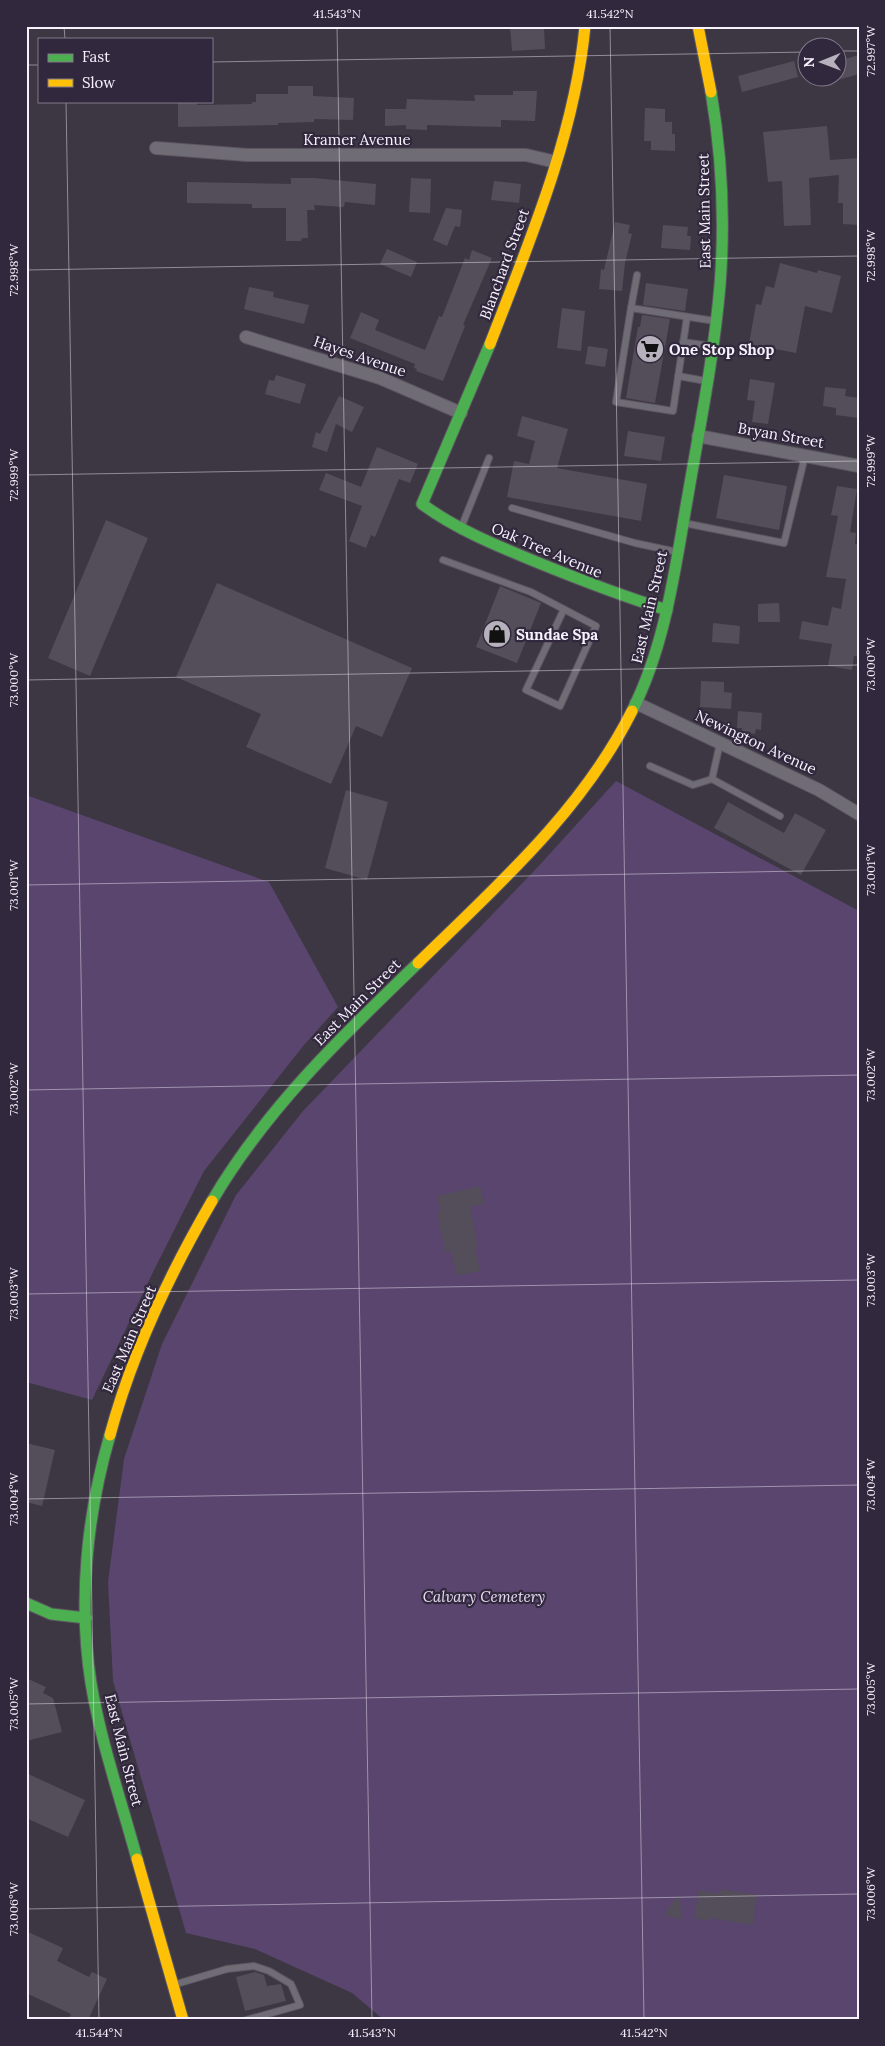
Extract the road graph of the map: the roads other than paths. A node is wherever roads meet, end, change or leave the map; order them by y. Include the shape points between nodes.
1 (585, 26) edge
2 (698, 26) edge
3 (156, 148) dead end
4 (556, 162) junction
5 (637, 275) dead end
6 (631, 308) junction
7 (687, 317) junction
8 (716, 321) junction
9 (246, 337) dead end
10 (683, 342) junction
11 (713, 346) junction
12 (678, 376) junction
13 (707, 381) junction
14 (461, 413) junction
15 (698, 436) junction
16 (805, 456) junction
17 (489, 458) dead end
18 (859, 466) edge
19 (422, 504) joint
20 (512, 508) dead end
21 (683, 523) junction
22 (461, 530) junction
23 (678, 552) junction
24 (443, 560) dead end
25 (564, 609) junction
26 (667, 610) junction
27 (636, 703) junction
28 (720, 743) junction
29 (650, 766) dead end
30 (712, 779) junction
31 (859, 814) edge
32 (780, 816) dead end
33 (26, 1603) edge
34 (86, 1618) junction
35 (173, 1985) junction
36 (182, 2020) edge
37 (246, 2020) edge

1 - 4 main road, Blanchard Street via 578,86
2 - 8 main road, East Main Street via 715,112 721,188 721,270
3 - 4 street, Kramer Avenue via 247,155 526,155
4 - 14 main road, Blanchard Street via 505,306
5 - 6 lane
6 - 7 lane
6 - 12 lane via 616,402 673,411
7 - 8 lane
7 - 10 lane
8 - 11 main road, East Main Street
9 - 14 street, Hayes Avenue via 380,378
10 - 11 lane
10 - 12 lane
11 - 13 main road, East Main Street
12 - 13 lane
13 - 15 main road, East Main Street
14 - 19 main road, Blanchard Street
15 - 16 street, Bryan Street
15 - 21 main road, East Main Street
16 - 18 street, Bryan Street
16 - 21 lane via 784,543
17 - 22 lane
19 - 22 main road, Oak Tree Avenue
20 - 23 lane
21 - 23 main road, East Main Street
22 - 26 main road, Oak Tree Avenue via 607,590
23 - 26 main road, East Main Street
24 - 25 lane via 530,592
25 - 25 lane via 526,690 560,706 596,626
26 - 27 main road, East Main Street
27 - 28 street, Newington Avenue
27 - 34 main road, East Main Street via 604,762 566,813 533,850 296,1085 262,1125 214,1198 153,1317 110,1426 93,1508 87,1562
28 - 30 lane
28 - 31 street, Newington Avenue via 819,790
29 - 30 lane via 693,785
30 - 32 lane
33 - 34 main road via 51,1614
34 - 35 main road, East Main Street via 91,1680 104,1739
35 - 36 main road, East Main Street
35 - 37 lane via 227,1969 254,1966 291,1984 300,2005

